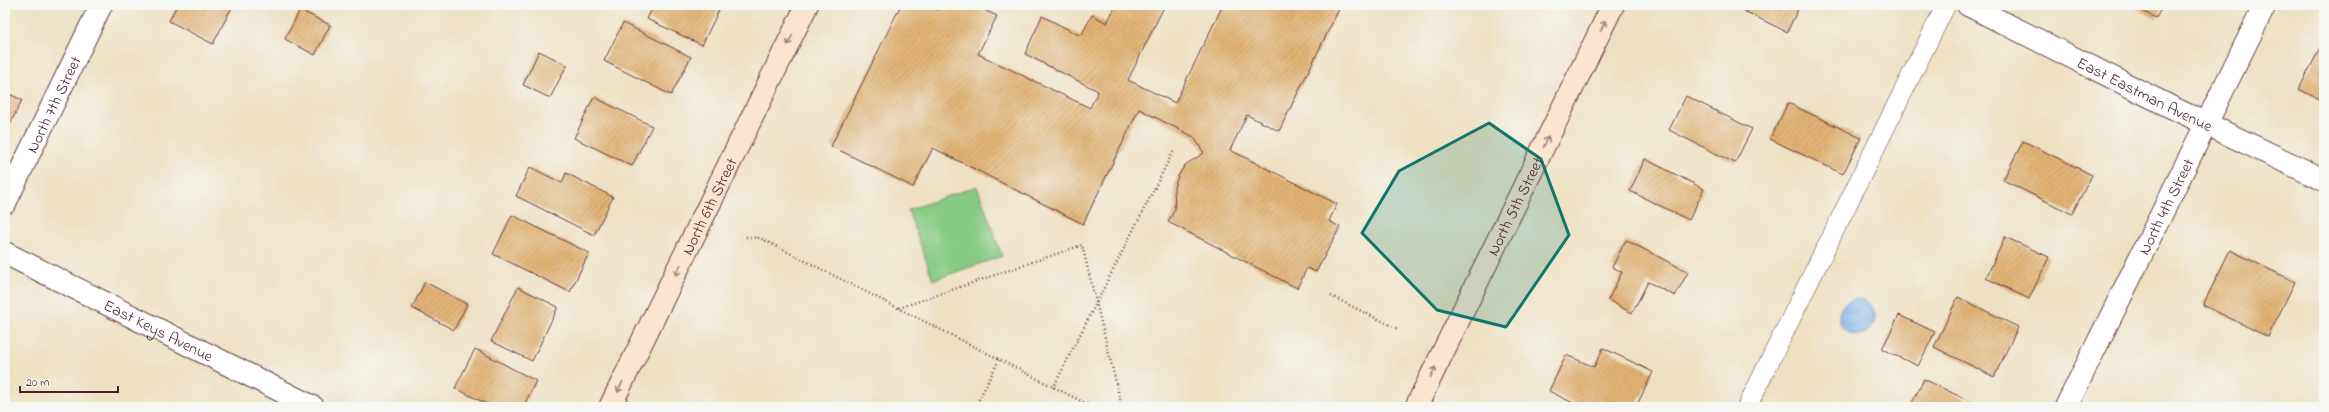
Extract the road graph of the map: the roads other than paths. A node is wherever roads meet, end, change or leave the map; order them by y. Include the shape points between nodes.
1 (101, 5) edge
2 (808, 5) edge
3 (1613, 5) edge
4 (1946, 5) edge
5 (1968, 5) edge
6 (2265, 5) edge
7 (2206, 123) junction
8 (2324, 180) edge
9 (5, 203) edge
10 (5, 254) edge
11 (313, 407) edge
12 (610, 407) edge
13 (1416, 407) edge
14 (1747, 407) edge
15 (2066, 407) edge

1 - 9 street, North 7th Street
2 -> 12 main road, North 6th Street
13 -> 3 main road, North 5th Street
4 - 14 lane
5 - 7 street, East Eastman Avenue
6 - 7 street, North 4th Street
7 - 8 street, East Eastman Avenue
7 - 15 street, North 4th Street
10 - 11 street, East Keys Avenue

